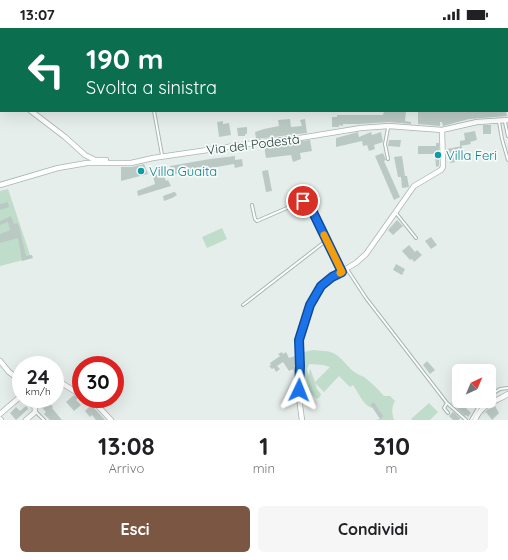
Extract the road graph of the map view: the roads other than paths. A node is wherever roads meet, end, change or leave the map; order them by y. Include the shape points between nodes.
1 (32, 112) edge
2 (154, 112) edge
3 (499, 120) junction
4 (506, 120) edge
5 (389, 126) junction
6 (442, 130) junction
7 (508, 136) edge
8 (162, 156) junction
9 (388, 159) dead end
10 (508, 160) edge
11 (118, 163) junction
12 (2, 184) edge
13 (252, 205) dead end
14 (395, 212) junction
15 (416, 238) dead end
16 (327, 240) junction
17 (345, 270) junction
18 (243, 305) dead end
19 (0, 361) edge
20 (12, 374) edge
21 (508, 388) edge
22 (496, 392) edge
23 (508, 394) edge
24 (447, 402) junction
25 (12, 404) edge
26 (35, 408) edge
27 (100, 408) edge
28 (478, 408) edge
29 (35, 412) junction
30 (448, 413) dead end
31 (0, 414) edge
32 (26, 420) edge
33 (44, 420) edge
34 (111, 420) edge
35 (302, 420) edge
36 (466, 420) edge
37 (471, 420) edge
38 (475, 420) edge

1 - 11 street via 85,155 95,160
2 - 8 lane
3 - 4 street, Via del Podestà
3 - 6 street, Via del Podestà
3 - 10 lane
4 - 7 lane
5 - 6 street, Via del Podestà
5 - 8 street, Via del Podestà
5 - 9 lane via 385,144
6 - 14 street via 443,167 414,186
8 - 11 street, Via del Podestà via 131,163
11 - 12 street, Via del Podestà via 87,163 58,168
13 - 16 lane via 257,221 306,201
14 - 15 lane
14 - 17 street via 366,254
16 - 17 lane
16 - 18 lane
17 - 24 lane
17 - 35 street via 321,286 313,298 299,340 299,398
19 - 20 street
21 - 22 lane
23 - 38 street via 485,406
24 - 30 lane via 444,408
24 - 36 lane
25 - 31 street
26 - 29 street
27 - 34 street
28 - 37 lane
29 - 32 street
29 - 33 lane

